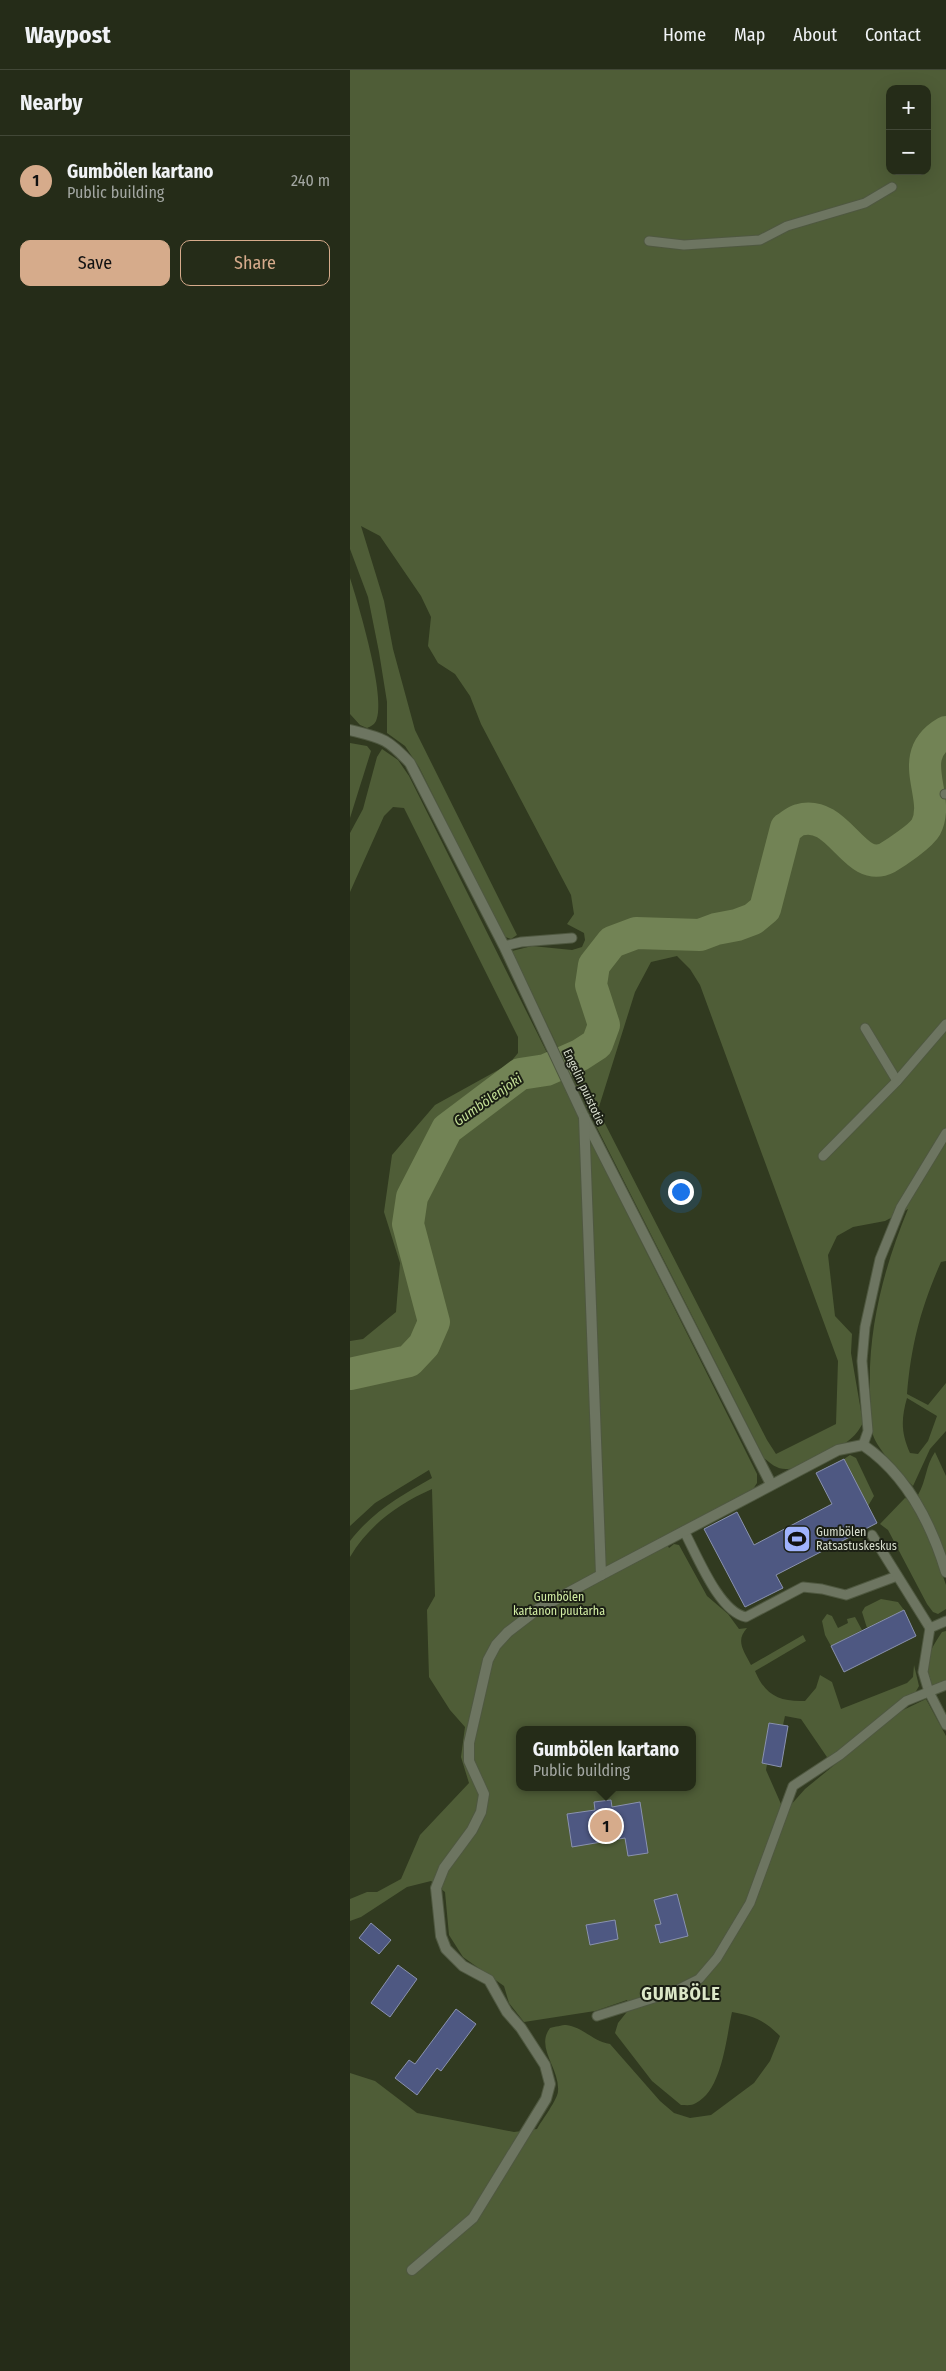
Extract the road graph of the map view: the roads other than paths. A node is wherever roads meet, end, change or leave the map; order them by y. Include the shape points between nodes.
1 (892, 187) dead end
2 (649, 242) dead end
3 (350, 730) edge
4 (572, 938) dead end
5 (504, 946) junction
6 (946, 1024) edge
7 (865, 1028) dead end
8 (896, 1081) junction
9 (584, 1117) junction
10 (946, 1133) edge
11 (823, 1156) dead end
12 (863, 1445) junction
13 (771, 1484) junction
14 (684, 1531) junction
15 (872, 1535) dead end
16 (946, 1572) edge
17 (602, 1575) junction
18 (897, 1576) junction
19 (946, 1621) edge
20 (930, 1628) junction
21 (946, 1685) edge
22 (928, 1692) junction
23 (946, 1725) edge
24 (596, 2016) dead end
25 (412, 2270) dead end

1 - 2 lane via 865,203 787,226 760,240 677,245
3 - 5 street, Engelin puistotie via 393,744 410,762
4 - 5 lane
5 - 9 street, Engelin puistotie
6 - 8 lane
7 - 8 lane
8 - 11 lane
9 - 13 street, Engelin puistotie
9 - 17 street
10 - 12 lane via 901,1207 880,1259 865,1327 862,1361 868,1431
12 - 13 street via 838,1450
12 - 16 street via 881,1457 913,1496
13 - 14 street
14 - 17 street
14 - 18 lane via 721,1599 738,1615 746,1617 803,1587 822,1588 846,1596
15 - 18 lane
17 - 25 street via 520,1622 496,1645 486,1667 469,1743 469,1762 484,1794 481,1812 444,1868 436,1888 441,1936 446,1949 463,1966 489,1980 507,2012 545,2065 550,2084 546,2099 473,2218
18 - 20 lane
19 - 20 lane
20 - 22 lane via 923,1672
21 - 22 lane
22 - 23 lane
22 - 24 lane via 906,1701 840,1755 794,1786 750,1903 717,1958 699,1979 673,1992

